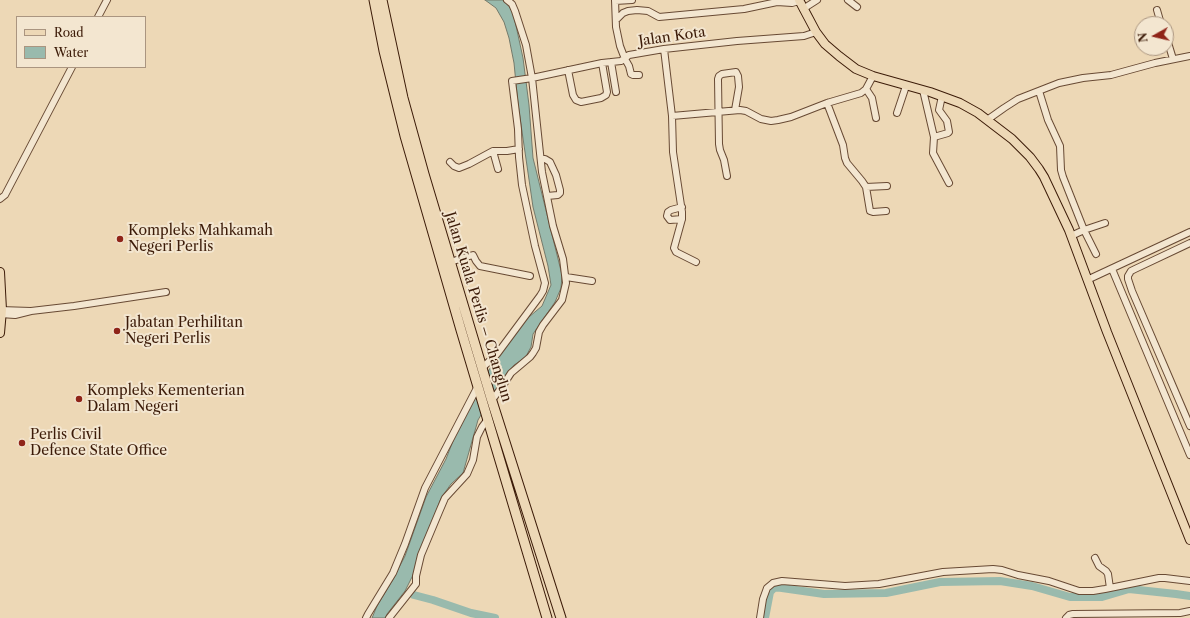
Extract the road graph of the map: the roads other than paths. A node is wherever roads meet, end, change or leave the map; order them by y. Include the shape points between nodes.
1 (107, 0) edge
2 (374, 0) edge
3 (382, 0) edge
4 (508, 0) edge
5 (632, 0) edge
6 (799, 0) edge
7 (817, 0) edge
8 (848, 0) edge
9 (615, 1) edge
10 (857, 7) dead end
11 (803, 9) junction
12 (1157, 10) dead end
13 (99, 16) edge
14 (1159, 16) edge
15 (616, 20) junction
16 (816, 32) junction
17 (664, 49) junction
18 (1171, 56) edge
19 (1190, 56) edge
20 (624, 59) junction
21 (1172, 59) junction
22 (611, 62) junction
23 (602, 63) junction
24 (71, 68) edge
25 (568, 70) junction
26 (639, 75) dead end
27 (872, 76) junction
28 (529, 78) junction
29 (906, 86) junction
30 (866, 89) junction
31 (923, 90) junction
32 (1039, 91) junction
33 (616, 92) dead end
34 (942, 96) junction
35 (827, 103) junction
36 (735, 110) junction
37 (719, 112) junction
38 (896, 113) dead end
39 (672, 116) junction
40 (876, 118) dead end
41 (987, 120) junction
42 (934, 137) junction
43 (519, 149) junction
44 (493, 151) junction
45 (540, 159) junction
46 (450, 162) dead end
47 (498, 169) dead end
48 (727, 176) dead end
49 (949, 183) dead end
50 (887, 186) dead end
51 (866, 187) junction
52 (547, 196) junction
53 (0, 199) edge
54 (682, 207) junction
55 (886, 211) dead end
56 (682, 219) junction
57 (1105, 223) dead end
58 (1084, 230) junction
59 (1190, 232) edge
60 (1071, 236) junction
61 (1190, 243) edge
62 (1096, 254) dead end
63 (450, 262) junction
64 (696, 262) dead end
65 (1108, 271) junction
66 (0, 272) edge
67 (530, 276) dead end
68 (566, 277) junction
69 (1087, 280) junction
70 (592, 281) dead end
71 (2, 286) junction
72 (166, 292) dead end
73 (1, 312) edge
74 (15, 312) junction
75 (0, 331) edge
76 (483, 370) junction
77 (478, 386) junction
78 (491, 399) junction
79 (488, 418) junction
80 (1190, 426) edge
81 (1190, 455) edge
82 (1190, 540) edge
83 (1095, 558) dead end
84 (1190, 581) edge
85 (1110, 588) junction
86 (1190, 611) edge
87 (1181, 616) edge
88 (366, 618) edge
89 (389, 618) edge
90 (547, 618) edge
91 (561, 618) edge
92 (760, 618) edge
93 (1066, 618) edge

1 - 13 street
2 - 77 highway, Jalan Kuala Perlis – Changlun via 405,136
3 - 63 highway, Jalan Kuala Perlis – Changlun via 412,133
4 - 28 street via 512,4 523,34
5 - 9 street
6 - 11 main road
6 - 15 street via 794,3 777,2 740,9 661,16 637,10 623,13
7 - 11 street
8 - 10 street
9 - 15 street
11 - 16 main road
12 - 14 street
15 - 20 street
16 - 17 street, Jalan Kota via 804,36
16 - 27 main road via 839,56 856,69
17 - 20 street, Jalan Kota via 629,55
17 - 39 street
18 - 21 street
19 - 21 street
20 - 22 street, Jalan Kota
20 - 26 street via 629,66 630,74
21 - 32 street via 1111,75 1071,80
22 - 23 street, Jalan Kota
22 - 33 street
23 - 25 street, Jalan Kota
23 - 25 street via 606,95 581,102 573,95
24 - 53 street via 5,195
25 - 28 street, Jalan Kota
27 - 29 main road
27 - 30 street
28 - 43 street, Jalan Kota via 512,81
28 - 45 street
29 - 31 main road
29 - 38 street
30 - 35 street via 861,93
30 - 40 street via 872,98
31 - 34 main road
31 - 42 street
32 - 41 street via 1018,99
32 - 58 street via 1060,146 1063,177
34 - 41 main road via 960,103
34 - 42 street via 939,110 949,132
35 - 36 street via 778,120 766,120 746,111
35 - 51 street via 843,145 846,161
36 - 37 street
36 - 37 street via 739,87 736,72 719,76
37 - 39 street
37 - 48 street via 720,150
39 - 54 street via 673,152
41 - 60 main road via 1012,138 1039,169
42 - 49 street via 934,155
43 - 44 street
43 - 76 street via 523,191 545,283 540,296
44 - 46 street via 463,167 456,168
44 - 47 street
45 - 52 street
45 - 52 street via 550,162 560,190 558,194
50 - 51 street
51 - 55 street via 870,211
52 - 68 street
54 - 56 street
54 - 56 street via 671,210 667,216 670,220
56 - 64 street via 674,248 676,252
57 - 58 street
58 - 60 street
58 - 62 street
59 - 65 street
60 - 69 main road
61 - 80 street via 1131,271 1128,276 1132,291
63 - 67 street via 473,255 480,266
63 - 76 highway, Jalan Kuala Perlis – Changlun
65 - 69 street
65 - 81 street
66 - 71 main road
68 - 70 street
68 - 78 street via 562,300 542,324 533,353 511,373
69 - 82 main road
71 - 73 main road
71 - 74 street via 7,305
72 - 74 street
73 - 74 street
73 - 75 main road
74 - 75 street via 7,318
76 - 78 highway, Jalan Kuala Perlis – Changlun
77 - 79 highway, Jalan Kuala Perlis – Changlun
77 - 88 street via 425,488 393,573
78 - 91 highway, Jalan Kuala Perlis – Changlun
79 - 89 street via 477,437 473,460 467,474 445,498 423,551 416,584
79 - 90 highway, Jalan Kuala Perlis – Changlun
83 - 85 street via 1108,574
84 - 85 street via 1159,578
85 - 92 street via 1079,590 993,568 943,572 879,584 845,586 782,581 767,588
86 - 87 street
87 - 93 street via 1073,614

